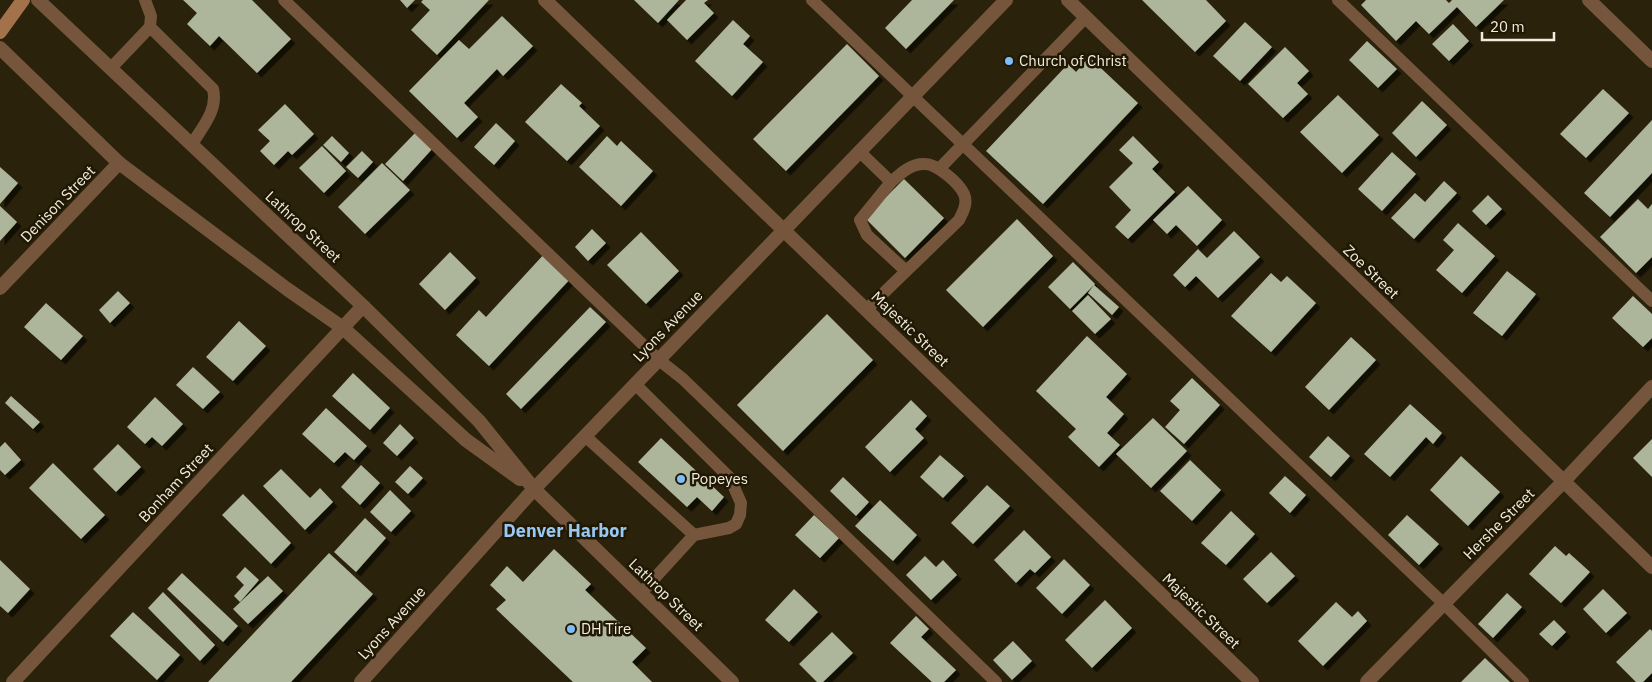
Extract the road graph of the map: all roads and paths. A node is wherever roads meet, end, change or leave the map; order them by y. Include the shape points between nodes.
1 (23, 0) edge
2 (38, 0) edge
3 (145, 0) edge
4 (284, 0) edge
5 (545, 0) edge
6 (812, 0) edge
7 (1006, 0) edge
8 (1068, 0) edge
9 (1338, 0) edge
10 (1589, 0) edge
11 (1086, 18) junction
12 (150, 27) junction
13 (0, 32) edge
14 (0, 48) edge
15 (1652, 61) edge
16 (111, 68) junction
17 (912, 96) junction
18 (192, 144) junction
19 (963, 145) junction
20 (858, 151) junction
21 (119, 163) junction
22 (940, 168) junction
23 (891, 182) junction
24 (783, 230) junction
25 (906, 270) junction
26 (0, 288) edge
27 (1652, 301) edge
28 (363, 306) junction
29 (866, 310) junction
30 (344, 328) junction
31 (659, 360) junction
32 (636, 384) junction
33 (1652, 387) edge
34 (586, 436) junction
35 (1564, 481) junction
36 (534, 490) junction
37 (694, 535) junction
38 (1652, 567) edge
39 (641, 593) junction
40 (1443, 603) junction
41 (13, 682) edge
42 (361, 682) edge
43 (732, 682) edge
44 (996, 682) edge
45 (1252, 682) edge
46 (1367, 682) edge
47 (1522, 682) edge

1 - 13 main road
2 - 16 street, Lathrop Street
3 - 12 lane via 151,16
4 - 31 lane
5 - 24 street, Majestic Street
6 - 17 lane
7 - 17 street, Lyons Avenue
8 - 11 street, Zoe Street
9 - 27 lane
10 - 15 street
11 - 19 lane
11 - 35 street, Zoe Street
12 - 16 lane
12 - 18 lane via 213,88 216,100 212,111
14 - 21 street, Lathrop Street
16 - 18 street, Lathrop Street
17 - 19 lane
17 - 20 street, Lyons Avenue
18 - 28 street, Lathrop Street
19 - 22 lane
19 - 40 lane
20 - 23 lane
20 - 24 street, Lyons Avenue
21 - 26 street, Denison Street
21 - 30 street, Lathrop Street
22 - 23 lane via 924,163 909,167
22 - 25 lane via 964,194 966,206 959,220
23 - 25 lane via 860,220 867,234
24 - 29 street, Majestic Street
24 - 31 street, Lyons Avenue
25 - 29 lane
28 - 30 street, Bonham Street
28 - 36 street, Lathrop Street via 479,421
29 - 45 street, Majestic Street
30 - 36 street, Lathrop Street via 466,440
30 - 41 street, Bonham Street
31 - 32 street, Lyons Avenue
31 - 44 lane via 683,378
32 - 34 street, Lyons Avenue
32 - 37 lane via 730,478 736,489 741,503 736,524
33 - 35 street, Hershe Street
34 - 36 street, Lyons Avenue
34 - 37 lane
35 - 38 street, Zoe Street
35 - 40 street, Hershe Street
36 - 39 street, Lathrop Street
36 - 42 street, Lyons Avenue
37 - 39 lane
39 - 43 street, Lathrop Street
40 - 46 street, Hershe Street
40 - 47 lane

